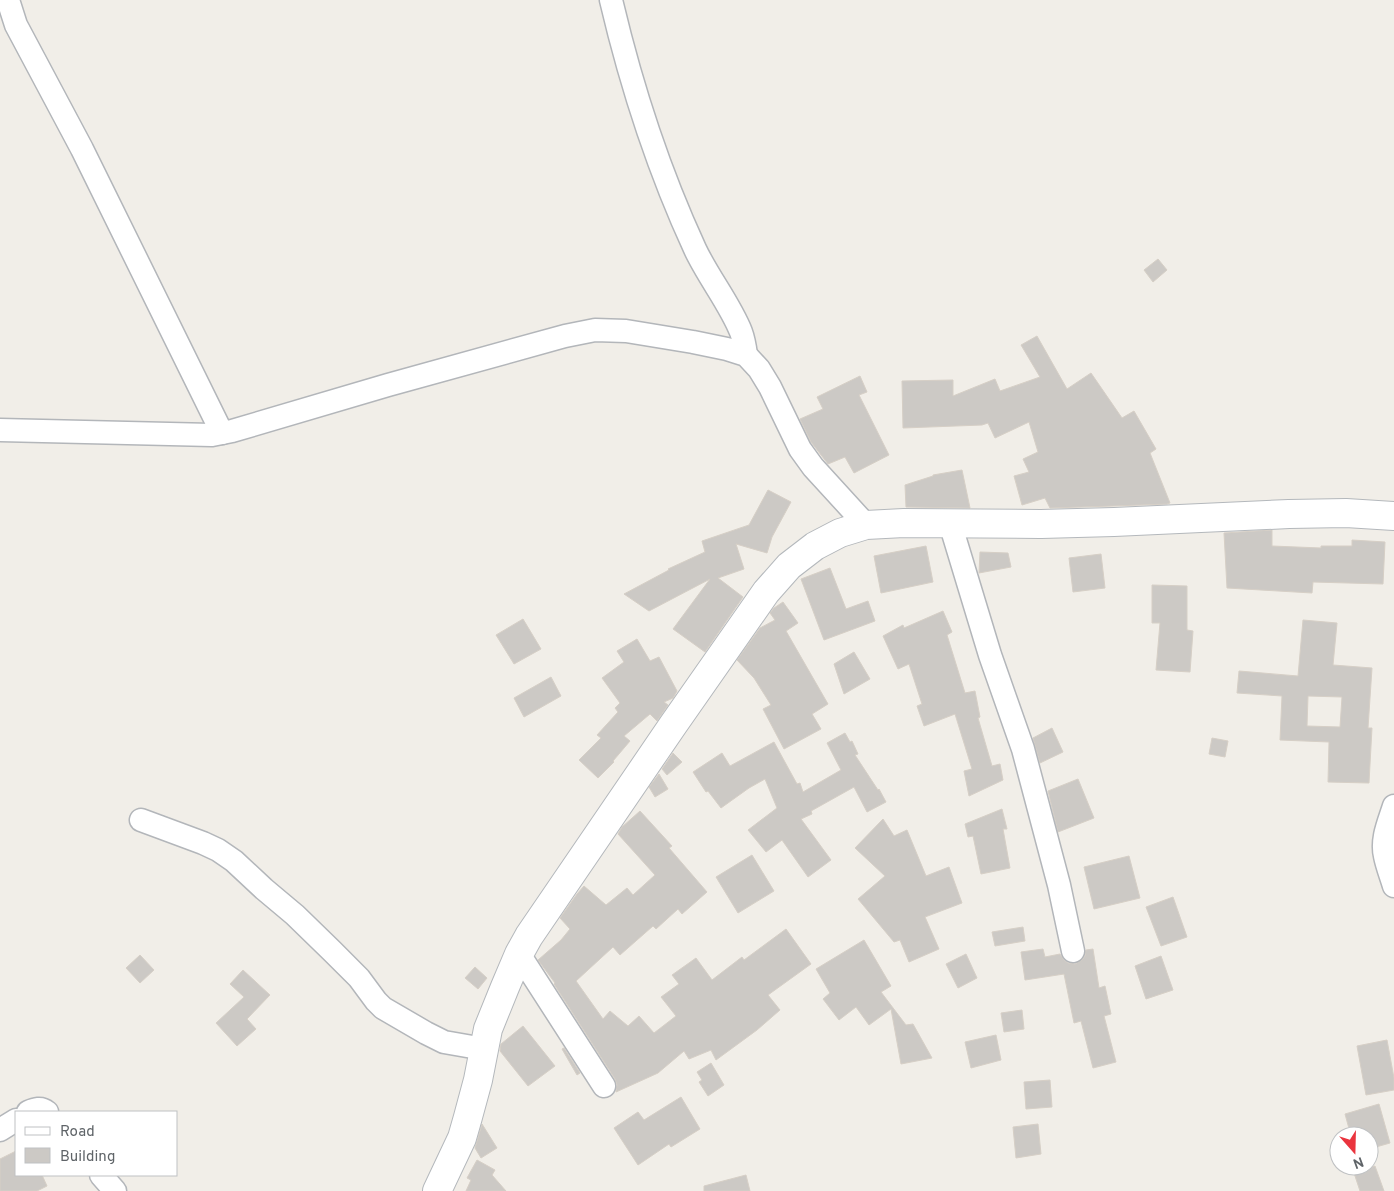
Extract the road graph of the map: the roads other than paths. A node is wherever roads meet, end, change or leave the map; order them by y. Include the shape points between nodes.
1 (8, 0) edge
2 (611, 0) edge
3 (746, 355) junction
4 (0, 430) edge
5 (222, 433) junction
6 (1394, 516) edge
7 (866, 524) junction
8 (950, 524) junction
9 (1394, 806) edge
10 (141, 820) dead end
11 (1394, 886) edge
12 (1073, 951) dead end
13 (519, 954) junction
14 (484, 1049) junction
15 (604, 1086) dead end
16 (31, 1111) edge
17 (45, 1111) edge
18 (15, 1121) edge
19 (0, 1130) edge
20 (102, 1176) edge
21 (115, 1191) edge
22 (437, 1191) edge

1 - 5 street via 16,25 82,149
2 - 3 street via 658,162 696,250 737,324
3 - 5 street via 626,330 595,330 388,384
3 - 7 street via 770,387 800,449
4 - 5 street
6 - 8 street via 1337,513 1114,522
7 - 8 street
7 - 13 street via 815,546 789,566 766,592
8 - 12 street via 1026,758
9 - 11 street via 1384,841 1384,855
10 - 14 street via 203,843 234,861 332,950 383,1008 444,1042
13 - 14 street via 488,1029
13 - 15 street
14 - 22 street via 462,1138
16 - 17 street
18 - 19 street
20 - 21 street

